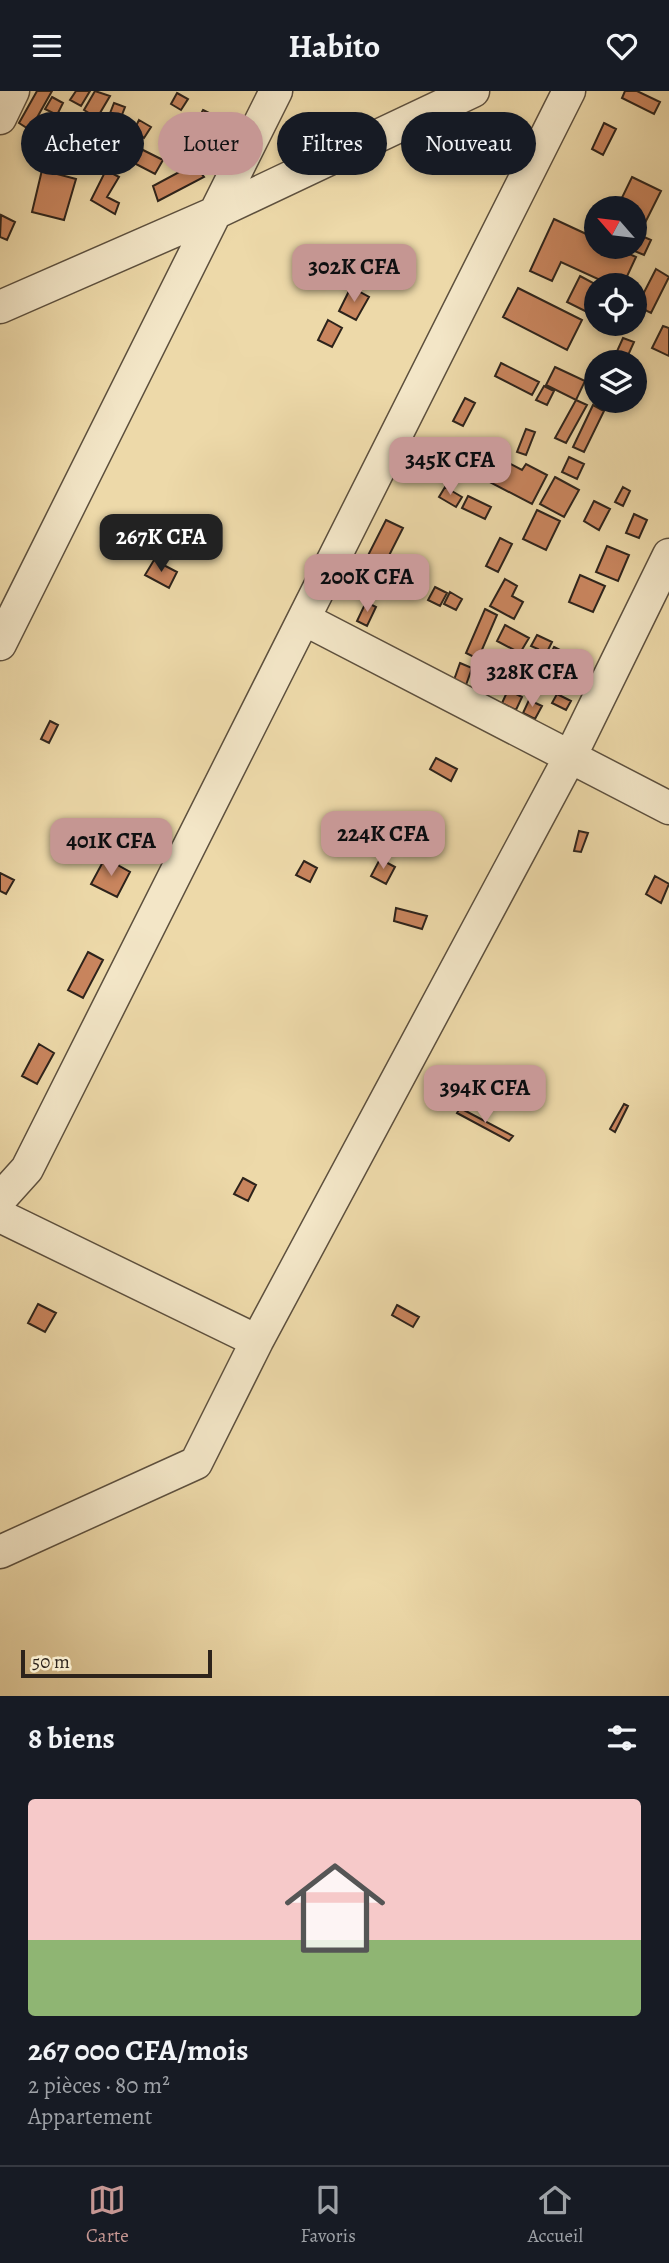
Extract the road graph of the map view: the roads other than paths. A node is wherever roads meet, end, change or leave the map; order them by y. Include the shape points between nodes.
1 (13, 91) edge
2 (276, 91) edge
3 (473, 91) edge
4 (569, 91) edge
5 (0, 118) edge
6 (215, 213) junction
7 (0, 307) edge
8 (669, 555) edge
9 (304, 619) junction
10 (0, 644) edge
11 (570, 757) junction
12 (669, 808) edge
13 (0, 1199) edge
14 (0, 1216) edge
15 (257, 1341) junction
16 (0, 1552) edge

1 - 5 street
2 - 6 street
3 - 6 street
4 - 9 street
6 - 7 street
6 - 10 street
8 - 11 street
9 - 11 street
9 - 13 street via 27,1169
11 - 12 street
11 - 15 street
14 - 15 street
15 - 16 street via 195,1463

